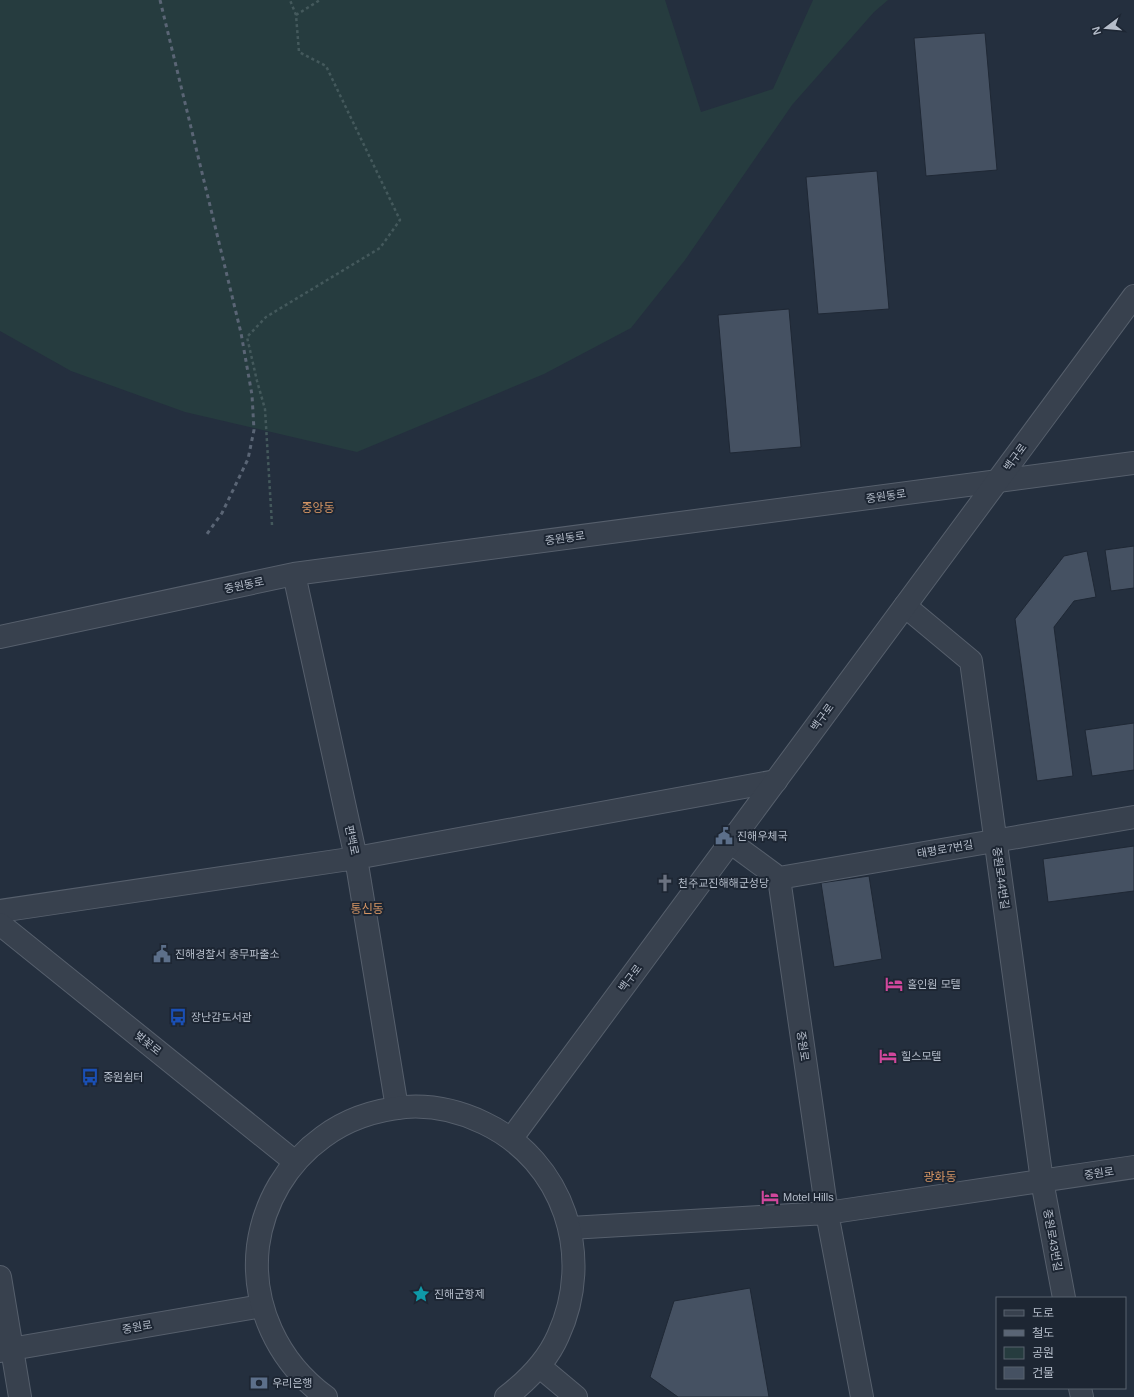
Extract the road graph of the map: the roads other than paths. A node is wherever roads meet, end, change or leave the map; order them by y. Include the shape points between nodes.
1 (1134, 296) edge
2 (1134, 463) edge
3 (997, 481) junction
4 (294, 574) junction
5 (905, 606) junction
6 (0, 637) edge
7 (776, 780) junction
8 (1134, 816) edge
9 (996, 840) junction
10 (730, 842) junction
11 (356, 858) junction
12 (779, 878) junction
13 (0, 911) edge
14 (0, 924) edge
15 (397, 1108) junction
16 (510, 1139) junction
17 (295, 1162) junction
18 (1134, 1168) edge
19 (1042, 1181) junction
20 (827, 1213) junction
21 (570, 1228) junction
22 (0, 1277) edge
23 (1064, 1297) edge
24 (262, 1306) junction
25 (6, 1350) edge
26 (539, 1366) junction
27 (20, 1397) edge
28 (326, 1397) edge
29 (506, 1397) edge
30 (576, 1397) edge
31 (862, 1397) edge

1 - 3 street, 백구로
2 - 3 street, 중원동로
3 - 4 street, 중원동로
3 - 5 street, 백구로
4 - 6 street, 중원동로
4 - 11 street, 편백로
5 - 7 street, 백구로
5 - 9 street, 중원로44번길 via 971,661
7 - 10 street, 백구로
7 - 11 street
8 - 9 street, 태평로7번길
9 - 12 street, 태평로7번길
9 - 19 street, 중원로44번길
10 - 12 street
10 - 16 street, 백구로
11 - 13 street
11 - 15 street, 편백로
12 - 20 street, 중원로
14 - 17 street, 벚꽃로
15 - 16 street via 429,1107 461,1113 490,1126
15 - 17 street via 372,1113 341,1125 313,1144
16 - 21 street via 530,1155 546,1175 562,1204
17 - 24 street via 274,1194 261,1230 257,1268
18 - 19 street, 중원로
19 - 20 street, 중원로
19 - 23 street, 중원로43번길
20 - 21 street, 중원로
20 - 31 street, 중원로
21 - 26 street via 574,1253 572,1296 558,1337
22 - 25 street
24 - 25 street, 중원로
24 - 28 street via 273,1335 286,1358 303,1378
25 - 27 street
26 - 29 street via 524,1383
26 - 30 street

